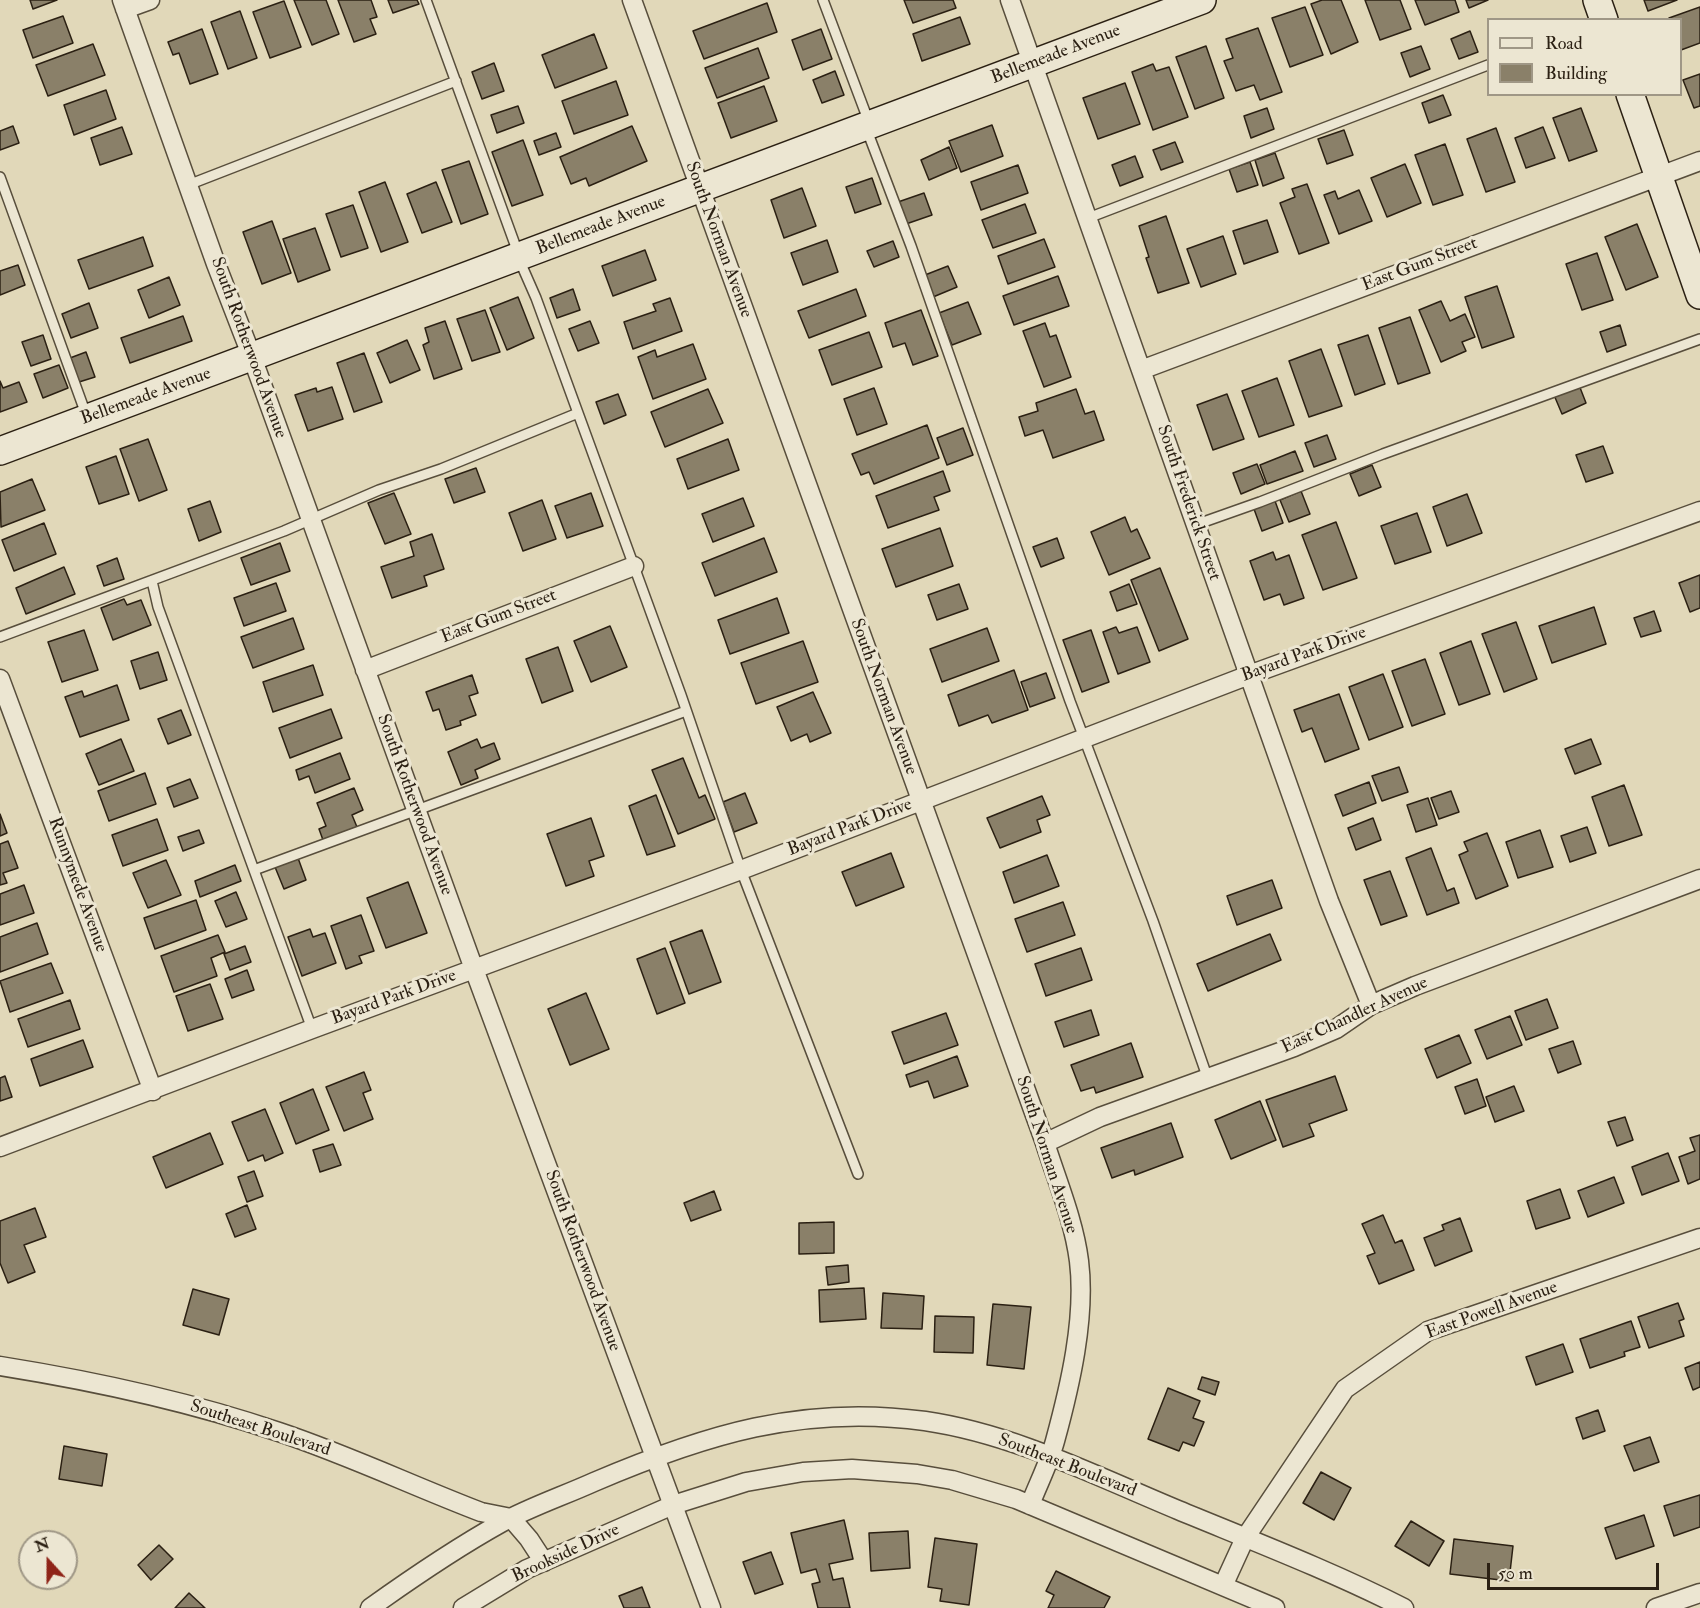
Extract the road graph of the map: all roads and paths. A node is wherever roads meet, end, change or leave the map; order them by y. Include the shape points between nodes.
1 (150, 0) edge
2 (426, 0) edge
3 (632, 0) edge
4 (823, 0) edge
5 (1010, 0) edge
6 (1202, 0) edge
7 (1597, 0) edge
8 (123, 4) edge
9 (1603, 18) edge
10 (1033, 64) junction
11 (1487, 66) edge
12 (456, 81) junction
13 (1631, 96) edge
14 (870, 125) junction
15 (1700, 160) edge
16 (1658, 176) junction
17 (0, 177) edge
18 (188, 185) junction
19 (700, 189) junction
20 (1088, 218) junction
21 (518, 257) junction
22 (1700, 295) edge
23 (1700, 339) edge
24 (252, 357) junction
25 (1141, 370) junction
26 (578, 413) junction
27 (87, 418) junction
28 (0, 451) edge
29 (1700, 511) edge
30 (310, 519) junction
31 (1196, 525) junction
32 (634, 566) junction
33 (152, 581) junction
34 (0, 637) edge
35 (365, 669) junction
36 (1249, 675) junction
37 (0, 679) edge
38 (686, 711) junction
39 (1085, 739) junction
40 (922, 801) junction
41 (416, 810) junction
42 (254, 870) junction
43 (741, 870) junction
44 (1700, 879) edge
45 (474, 969) junction
46 (1371, 1005) junction
47 (312, 1029) junction
48 (1208, 1079) junction
49 (153, 1091) junction
50 (1045, 1143) junction
51 (0, 1148) edge
52 (858, 1174) dead end
53 (1700, 1238) edge
54 (0, 1366) edge
55 (654, 1456) junction
56 (1049, 1456) junction
57 (673, 1505) junction
58 (1030, 1505) junction
59 (511, 1518) junction
60 (1245, 1538) junction
61 (544, 1562) junction
62 (1223, 1586) junction
63 (1700, 1593) edge
64 (370, 1608) edge
65 (463, 1608) edge
66 (711, 1608) edge
67 (1275, 1608) edge
68 (1404, 1608) edge
69 (1656, 1608) edge

1 - 8 street
2 - 12 lane
3 - 19 street, South Norman Avenue
4 - 14 lane
5 - 10 street, South Frederick Street
6 - 10 street, Bellemeade Avenue
7 - 9 street
8 - 18 street, South Rotherwood Avenue
10 - 14 street, Bellemeade Avenue
10 - 20 street, South Frederick Street
11 - 20 lane
12 - 18 lane
12 - 21 lane
13 - 16 street
14 - 19 street, Bellemeade Avenue
14 - 39 lane via 868,133
15 - 16 street, East Gum Street
16 - 22 street
16 - 25 street, East Gum Street
17 - 27 lane
18 - 24 street, South Rotherwood Avenue
19 - 21 street, Bellemeade Avenue
19 - 40 street, South Norman Avenue
20 - 25 street, South Frederick Street
21 - 24 street, Bellemeade Avenue
21 - 26 lane
23 - 31 lane
24 - 27 street, Bellemeade Avenue
24 - 30 street, South Rotherwood Avenue
25 - 31 street, South Frederick Street
26 - 30 lane
26 - 32 lane
27 - 28 street, Bellemeade Avenue
29 - 36 street, Bayard Park Drive
30 - 33 lane
30 - 35 street, South Rotherwood Avenue
31 - 36 street, South Frederick Street
32 - 35 street, East Gum Street
32 - 38 lane
33 - 34 lane
33 - 42 lane
35 - 41 street, South Rotherwood Avenue
36 - 39 street, Bayard Park Drive
36 - 46 street, South Frederick Street via 1329,901
37 - 49 street, Runnymede Avenue
38 - 41 lane
38 - 43 lane
39 - 40 street, Bayard Park Drive
39 - 48 lane
40 - 43 street, Bayard Park Drive
40 - 50 street, South Norman Avenue
41 - 42 lane
41 - 45 street, South Rotherwood Avenue
42 - 47 lane
43 - 45 street, Bayard Park Drive
43 - 52 lane
44 - 46 street, East Chandler Avenue
45 - 47 street, Bayard Park Drive
45 - 55 street, South Rotherwood Avenue
46 - 48 street, East Chandler Avenue via 1336,1029
47 - 49 street, Bayard Park Drive
48 - 50 street, East Chandler Avenue via 1100,1118
49 - 51 street, Bayard Park Drive
50 - 56 street, South Norman Avenue via 1072,1231 1081,1286 1071,1369
53 - 60 street, East Powell Avenue via 1428,1331 1345,1389
54 - 59 street, Southeast Boulevard via 140,1393 225,1415 300,1440 482,1512
55 - 56 street, Southeast Boulevard via 734,1431 797,1420 853,1416 925,1421 997,1438
55 - 57 street, South Rotherwood Avenue
55 - 59 street, Southeast Boulevard
56 - 58 street, South Norman Avenue
56 - 60 street, Southeast Boulevard
57 - 58 street via 746,1482 852,1469 952,1480
57 - 61 street, Brookside Drive
57 - 66 street, South Rotherwood Avenue
58 - 62 street
59 - 61 street
59 - 64 street
60 - 62 street, East Powell Avenue
60 - 68 street, Southeast Boulevard
61 - 65 street, Brookside Drive
62 - 67 street
63 - 69 street

